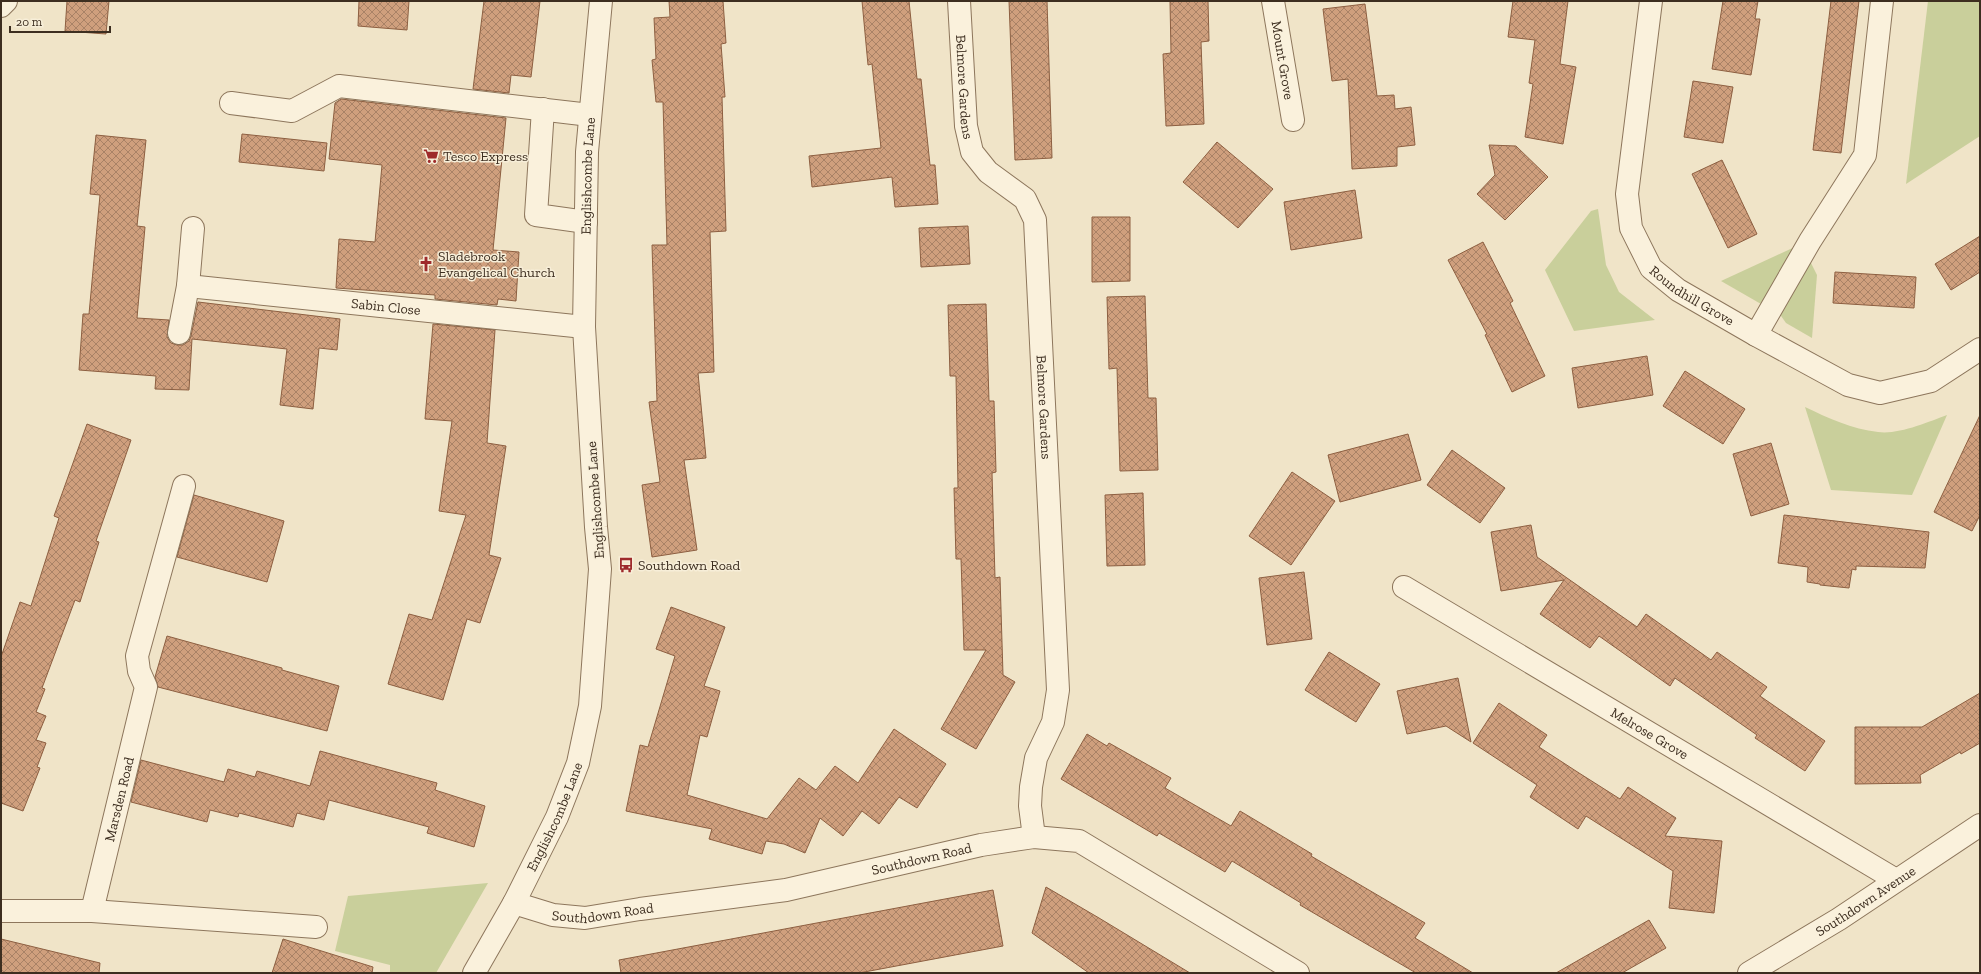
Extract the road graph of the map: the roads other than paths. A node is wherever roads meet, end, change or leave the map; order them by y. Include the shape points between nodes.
1 (6, 1) edge
2 (601, 1) edge
3 (959, 1) edge
4 (1273, 1) edge
5 (1651, 1) edge
6 (1882, 1) edge
7 (1, 6) edge
8 (231, 103) dead end
9 (544, 109) junction
10 (590, 115) junction
11 (1293, 120) dead end
12 (586, 222) junction
13 (193, 228) dead end
14 (188, 286) junction
15 (584, 327) junction
16 (179, 333) dead end
17 (1756, 335) junction
18 (1980, 349) edge
19 (184, 486) dead end
20 (1404, 587) dead end
21 (1980, 825) edge
22 (1034, 836) junction
23 (1896, 880) junction
24 (514, 903) junction
25 (1, 911) edge
26 (92, 911) junction
27 (316, 927) dead end
28 (474, 973) edge
29 (1298, 973) edge
30 (1749, 973) edge

1 - 7 street
2 - 10 street, Englishcombe Lane
3 - 22 street, Belmore Gardens via 966,126 972,152 988,172 1026,199 1035,220 1058,690 1053,722 1036,758 1031,788 1030,806
4 - 11 street, Mount Grove
5 - 17 street, Roundhill Grove via 1627,194 1631,228 1651,268 1678,290
6 - 17 street via 1865,155 1810,240
8 - 9 street via 292,111 339,86
9 - 10 street
9 - 12 street via 536,215
10 - 12 street, Englishcombe Lane
12 - 15 street, Englishcombe Lane
13 - 14 street
14 - 15 street, Sabin Close
14 - 16 street
15 - 24 street, Englishcombe Lane via 600,569 590,706 578,763 557,817
17 - 18 street, Roundhill Grove via 1848,385 1880,393 1931,381
19 - 26 street, Marsden Road via 137,656 139,671 146,687
20 - 23 street, Melrose Grove
21 - 23 street, Southdown Avenue
22 - 24 street, Southdown Road via 981,845 786,890 585,918 553,915
22 - 29 street, Southdown Road via 1079,842
23 - 30 street, Southdown Avenue via 1839,919
24 - 28 street, Englishcombe Lane
25 - 26 street
26 - 27 street

